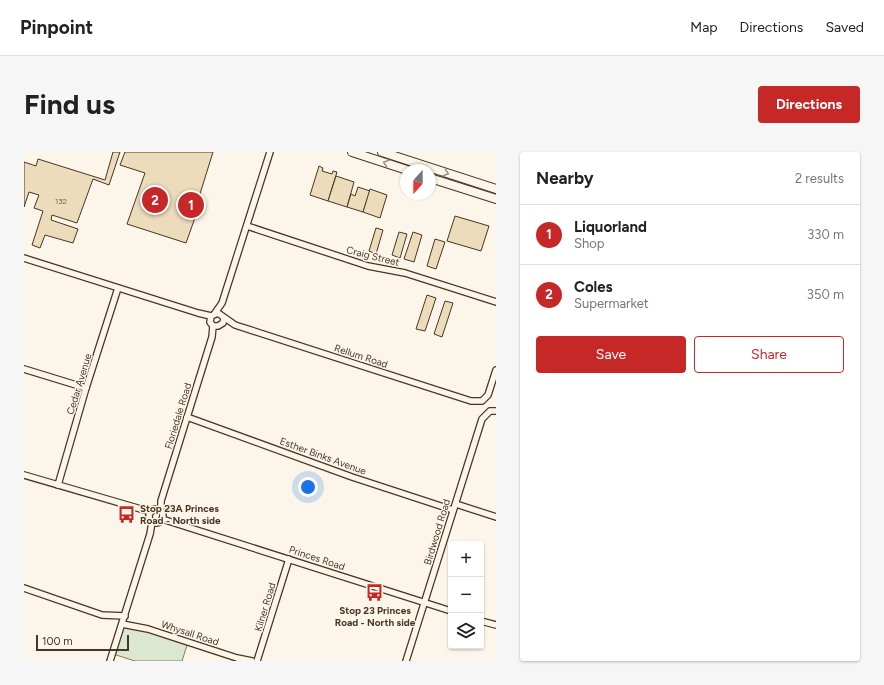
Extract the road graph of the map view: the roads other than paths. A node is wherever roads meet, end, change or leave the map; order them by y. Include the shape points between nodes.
1 (270, 152) edge
2 (352, 152) edge
3 (382, 152) edge
4 (366, 154) edge
5 (400, 167) edge
6 (436, 180) edge
7 (496, 189) edge
8 (496, 199) edge
9 (247, 226) junction
10 (24, 258) edge
11 (118, 288) junction
12 (496, 302) edge
13 (222, 303) junction
14 (223, 317) junction
15 (215, 321) junction
16 (235, 325) junction
17 (24, 369) edge
18 (496, 370) edge
19 (86, 388) junction
20 (493, 411) edge
21 (187, 417) junction
22 (24, 475) edge
23 (58, 485) junction
24 (456, 504) junction
25 (453, 510) junction
26 (156, 516) junction
27 (496, 517) edge
28 (290, 559) junction
29 (24, 588) edge
30 (425, 602) junction
31 (448, 610) edge
32 (125, 616) junction
33 (484, 622) edge
34 (122, 624) junction
35 (496, 625) edge
36 (110, 661) edge
37 (252, 661) edge
38 (257, 661) edge
39 (406, 661) edge

1 - 9 street, Floriedale Road
2 - 4 main road
3 -> 7 main road
5 -> 4 main road
6 - 8 main road
9 - 12 street, Craig Street via 368,266 405,273
9 - 13 street, Floriedale Road
10 - 11 street
11 - 15 street via 198,313
11 - 19 street, Cedar Avenue
13 - 14 street, Floriedale Road
13 - 15 street, Floriedale Road
14 - 15 street
14 - 15 street, Rellum Road
14 - 16 street, Rellum Road
15 - 16 street, Rellum Road
15 - 21 street, Floriedale Road
16 - 18 street, Rellum Road via 471,400 482,401 488,395
17 - 19 street
19 - 23 street, Cedar Avenue
20 - 24 street, Birdwood Road via 482,419
21 - 25 street, Esther Binks Avenue via 352,477
21 - 26 street, Floriedale Road
22 - 23 street, Princes Road
23 - 26 street, Princes Road
24 - 25 street, Birdwood Road
24 - 27 street
25 - 30 street, Birdwood Road
26 - 28 street, Princes Road
26 - 32 street, Floriedale Road
28 - 30 street, Princes Road
28 - 38 street, Kilner Road
29 - 32 street via 102,615
30 - 31 street, Princes Road
30 - 39 street, Birdwood Road
32 - 34 street, Floriedale Road
33 - 35 street
34 - 36 street, Floriedale Road
34 - 37 street, Whysall Road via 148,629

